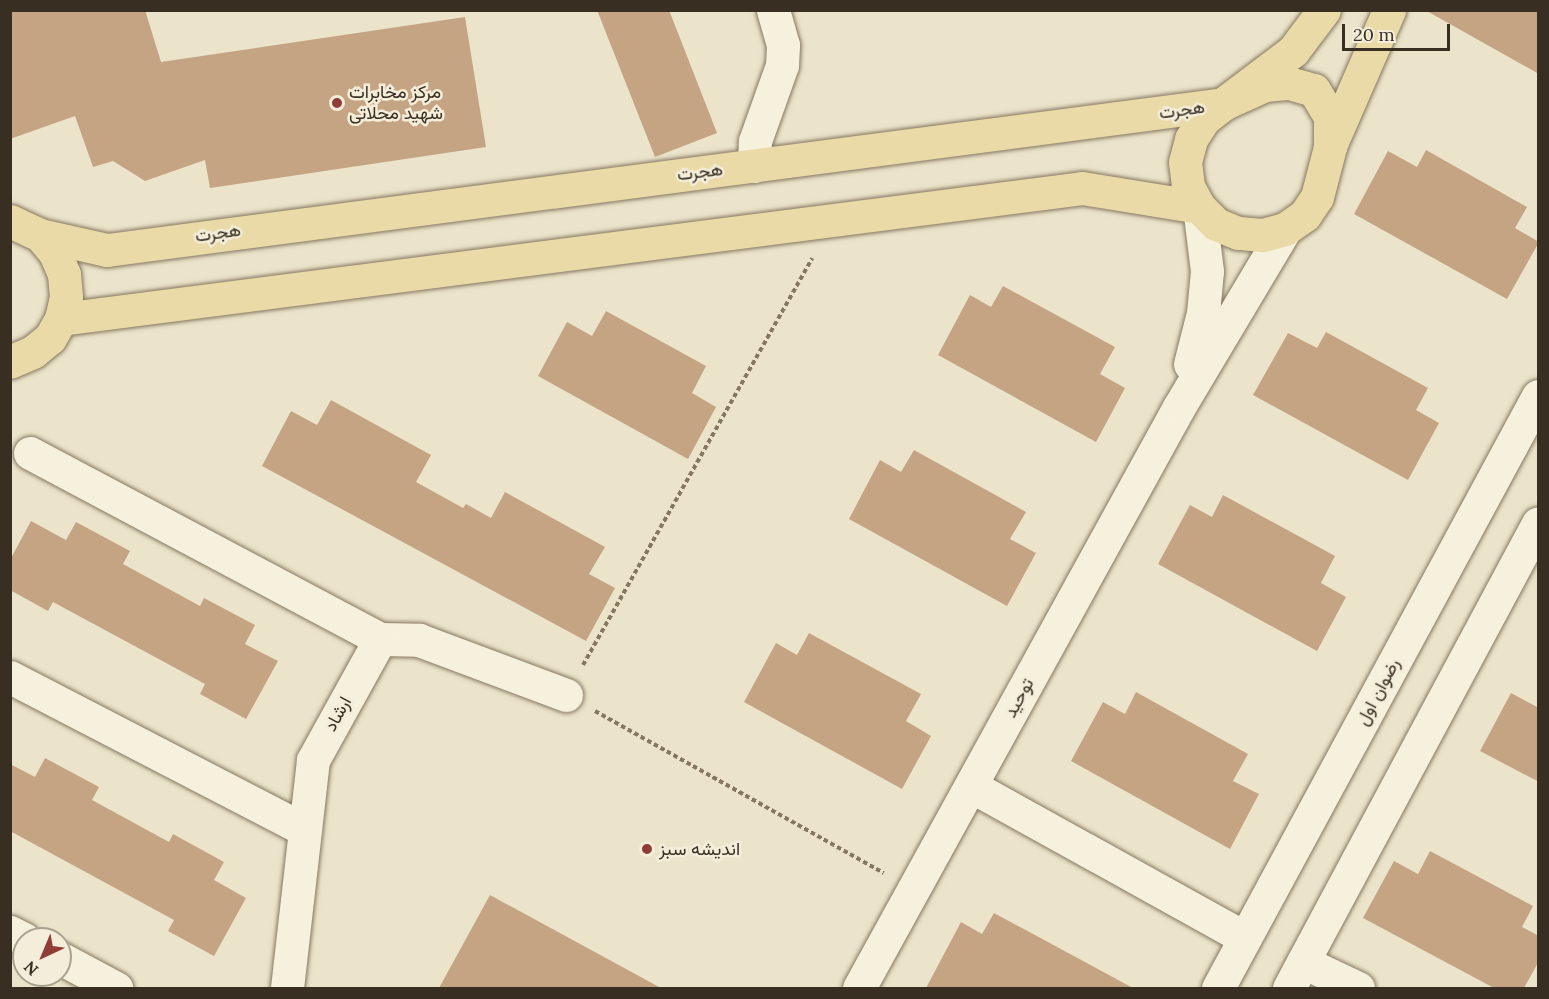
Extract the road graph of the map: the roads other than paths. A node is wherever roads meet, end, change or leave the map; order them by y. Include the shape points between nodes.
1 (773, 10) edge
2 (1324, 10) edge
3 (1389, 10) edge
4 (1223, 104) junction
5 (1330, 147) junction
6 (754, 166) junction
7 (1199, 207) junction
8 (10, 221) edge
9 (1285, 229) junction
10 (40, 235) junction
11 (61, 319) junction
12 (12, 363) edge
13 (1539, 396) edge
14 (1179, 407) junction
15 (30, 453) dead end
16 (1539, 524) edge
17 (380, 639) junction
18 (10, 677) edge
19 (566, 695) road end
20 (971, 786) junction
21 (304, 830) junction
22 (1245, 938) junction
23 (72, 964) edge
24 (1296, 975) edge
25 (116, 988) edge
26 (286, 988) edge
27 (859, 988) edge
28 (1218, 988) edge
29 (1358, 988) edge

1 - 6 street via 783,45 782,64 755,141
2 - 4 main road, هجرت via 1293,51
3 - 5 main road
4 - 5 main road via 1265,84 1289,83 1314,90 1330,117
4 - 6 main road, هجرت
4 - 7 main road via 1204,119 1191,139 1185,162 1188,186
5 - 9 main road via 1317,197 1305,215
6 - 10 main road, هجرت via 107,250
7 - 9 main road via 1216,224 1239,233 1262,235
7 - 11 main road via 1082,188
7 - 14 street via 1207,271 1203,313
8 - 10 main road, هجرت
9 - 14 street
10 - 11 main road via 55,253 64,274 66,297
11 - 12 main road via 50,338
13 - 22 street, رضوان اول
14 - 20 street, توحید
15 - 17 street
16 - 24 street
17 - 19 street via 419,640
17 - 21 street, ارشاد via 313,759
18 - 21 street
20 - 22 street
20 - 27 street, توحید
21 - 26 street, ارشاد
22 - 28 street, رضوان اول
23 - 25 street
24 - 29 street

